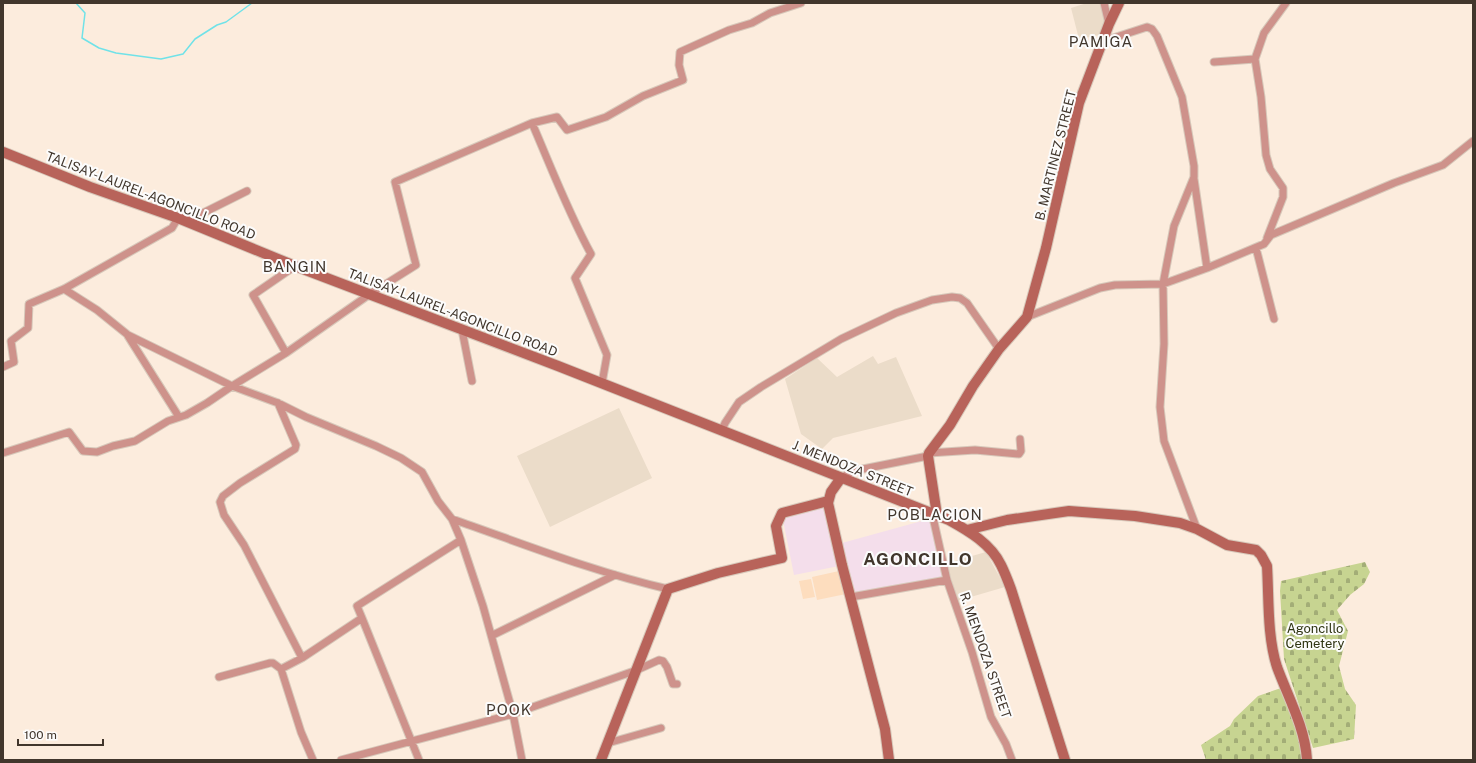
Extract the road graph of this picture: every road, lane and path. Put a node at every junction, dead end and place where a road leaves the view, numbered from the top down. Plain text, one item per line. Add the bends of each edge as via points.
1 (801, 3) edge
2 (1104, 3) edge
3 (1119, 3) edge
4 (1286, 3) edge
5 (1109, 24) junction
6 (1102, 42) junction
7 (1255, 59) junction
8 (1214, 62) dead end
9 (532, 123) junction
10 (1473, 141) edge
11 (3, 152) edge
12 (1194, 177) junction
13 (246, 192) dead end
14 (183, 219) junction
15 (1264, 244) junction
16 (1256, 248) junction
17 (295, 266) junction
18 (1207, 268) junction
19 (1163, 284) junction
20 (64, 289) junction
21 (370, 294) junction
22 (1027, 317) junction
23 (1274, 319) dead end
24 (462, 330) junction
25 (128, 335) junction
26 (999, 349) junction
27 (286, 353) junction
28 (3, 367) edge
29 (472, 380) dead end
30 (602, 383) junction
31 (232, 386) junction
32 (648, 401) joint
33 (278, 403) junction
34 (179, 417) junction
35 (722, 430) junction
36 (1020, 439) dead end
37 (3, 453) edge
38 (929, 454) junction
39 (841, 478) junction
40 (828, 500) junction
41 (935, 514) junction
42 (452, 519) junction
43 (1197, 529) junction
44 (967, 530) junction
45 (461, 540) junction
46 (615, 575) junction
47 (947, 580) junction
48 (668, 589) junction
49 (851, 596) junction
50 (362, 618) junction
51 (493, 636) junction
52 (302, 658) junction
53 (281, 669) junction
54 (637, 670) junction
55 (219, 677) dead end
56 (677, 684) dead end
57 (513, 714) junction
58 (661, 728) dead end
59 (412, 742) junction
60 (608, 743) junction
61 (313, 760) edge
62 (341, 760) edge
63 (419, 760) edge
64 (522, 760) edge
65 (601, 760) edge
66 (889, 760) edge
67 (1012, 760) edge
68 (1065, 760) edge
69 (1307, 760) edge

1 - 9 street via 770,13 752,23 729,30 680,52 679,65 683,80 643,96 606,117 567,130 557,117
2 - 5 street
3 - 5 main road, B. MARTINEZ STREET
4 - 7 street via 1264,33
5 - 6 main road, B. MARTINEZ STREET
6 - 12 street via 1147,27 1157,36 1182,97
6 - 22 main road, B. MARTINEZ STREET via 1079,103 1046,248
7 - 8 street
7 - 15 street via 1266,156 1270,168 1283,188 1283,197
9 - 21 street via 395,182 416,265
9 - 30 street via 591,254 575,278 607,355
10 - 15 street via 1443,165 1271,235
11 - 14 main road, TALISAY-LAUREL-AGONCILLO ROAD via 90,187
12 - 18 street
12 - 19 street via 1174,226
13 - 14 street
14 - 17 main road, TALISAY-LAUREL-AGONCILLO ROAD
14 - 20 street via 172,228
15 - 16 street
16 - 18 street
16 - 23 street
17 - 21 main road, TALISAY-LAUREL-AGONCILLO ROAD
17 - 27 street via 253,295
18 - 19 street
19 - 22 street via 1115,285 1100,288
19 - 43 street via 1164,344 1160,407 1164,441
20 - 25 street via 97,310
20 - 28 street via 29,304 28,328 11,341 14,362
21 - 24 main road, TALISAY-LAUREL-AGONCILLO ROAD
21 - 27 street
22 - 26 main road
24 - 29 street
24 - 30 main road, TALISAY-LAUREL-AGONCILLO ROAD
25 - 31 street
25 - 34 street
26 - 35 street via 967,302 952,297 932,300 896,313 841,339 761,387 739,402
26 - 38 main road
27 - 31 street
30 - 32 main road, TALISAY-LAUREL-AGONCILLO ROAD
31 - 33 street
31 - 34 street via 207,403
32 - 35 main road, J. MENDOZA STREET
33 - 42 street via 401,458 422,472 438,501
33 - 52 street via 296,445 295,449 240,483 223,496 220,502 224,515 244,545
34 - 37 street via 135,441 97,452 83,451 69,432
35 - 39 main road, J. MENDOZA STREET
36 - 38 street via 1020,454 974,450
38 - 39 street via 852,471
38 - 41 main road, R. MENDOZA STREET
39 - 40 main road
39 - 41 main road, J. MENDOZA STREET
40 - 48 main road via 782,512 776,526 782,558 718,573
40 - 49 main road
41 - 44 main road, J. MENDOZA STREET
41 - 47 street, R. MENDOZA STREET
42 - 45 street
42 - 46 street
43 - 44 main road via 1180,523 1143,517 1069,511 1007,520
43 - 69 main road via 1227,545 1256,550 1267,566 1272,645 1277,667 1293,706
44 - 68 main road, J. MENDOZA STREET via 988,547 1001,564
45 - 50 street via 357,606
45 - 51 street
46 - 48 street
46 - 51 street
47 - 49 street, R. MENDOZA STREET
47 - 67 street, R. MENDOZA STREET via 991,717
48 - 54 main road
49 - 66 main road via 885,728
50 - 52 street
50 - 59 street
51 - 57 street
52 - 53 street
53 - 55 street via 270,663
53 - 61 street via 301,732
54 - 56 street via 659,660 663,661 673,684
54 - 57 street
54 - 60 main road
57 - 59 street
57 - 64 street
58 - 60 street
59 - 62 street
59 - 63 street
60 - 65 main road

